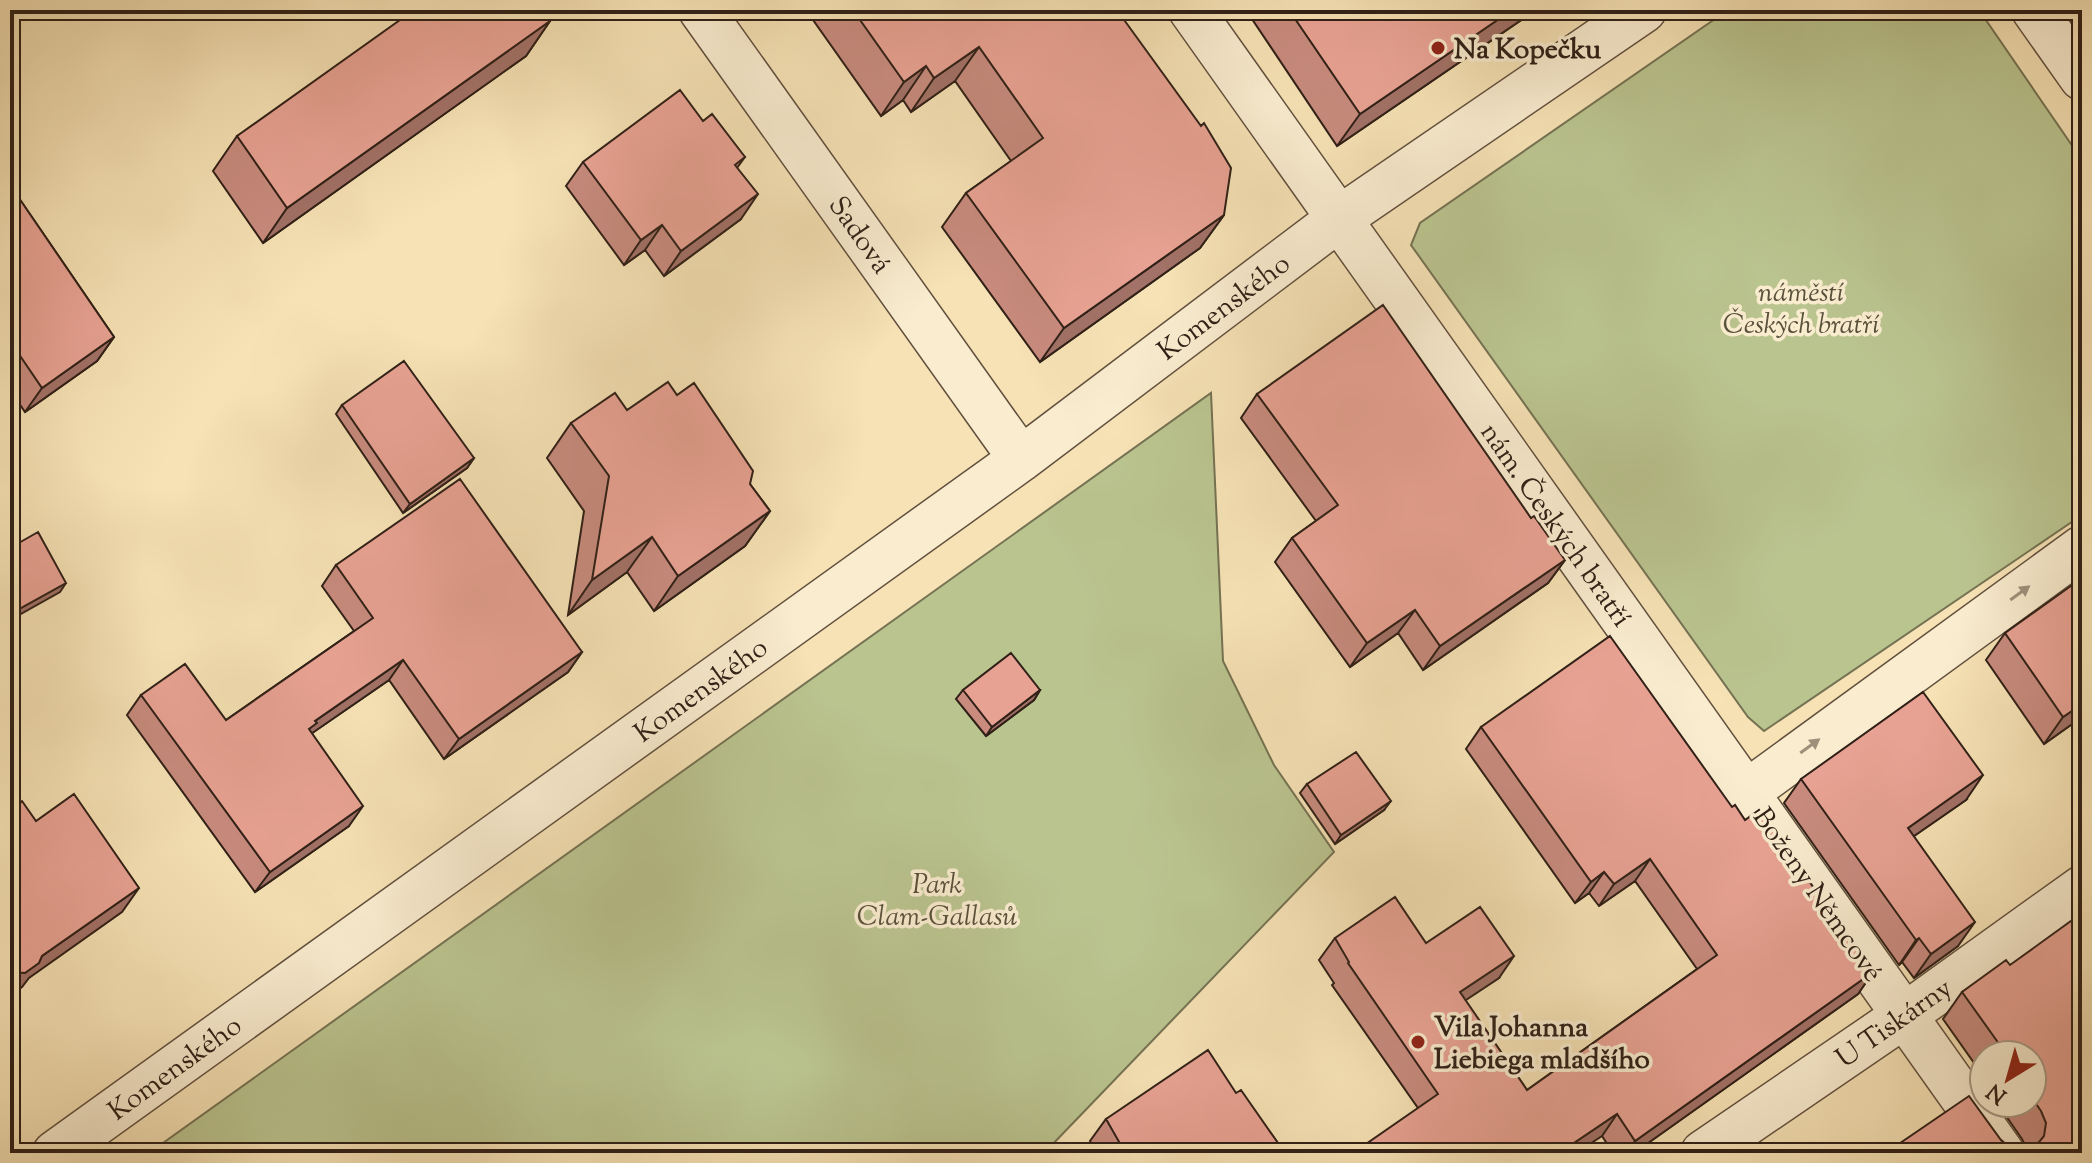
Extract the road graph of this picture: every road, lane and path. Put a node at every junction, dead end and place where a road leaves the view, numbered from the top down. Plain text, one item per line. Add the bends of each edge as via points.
1 (701, 10) edge
2 (1191, 10) edge
3 (1644, 10) edge
4 (2034, 10) edge
5 (2082, 78) edge
6 (1340, 218) junction
7 (1021, 459) junction
8 (2082, 548) edge
9 (1747, 792) junction
10 (2082, 888) edge
11 (1905, 1015) junction
12 (55, 1153) edge
13 (1703, 1153) edge
14 (2002, 1153) edge

1 - 7 street, Sadová
2 - 6 street
3 - 6 street
4 - 5 street
6 - 7 street, Komenského
6 - 9 street, nám. Českých bratří
7 - 12 street, Komenského
9 -> 8 street
9 - 11 street, Boženy Němcové
10 - 11 street, U Tiskárny
11 - 13 street, U Tiskárny
11 - 14 street, Boženy Němcové

